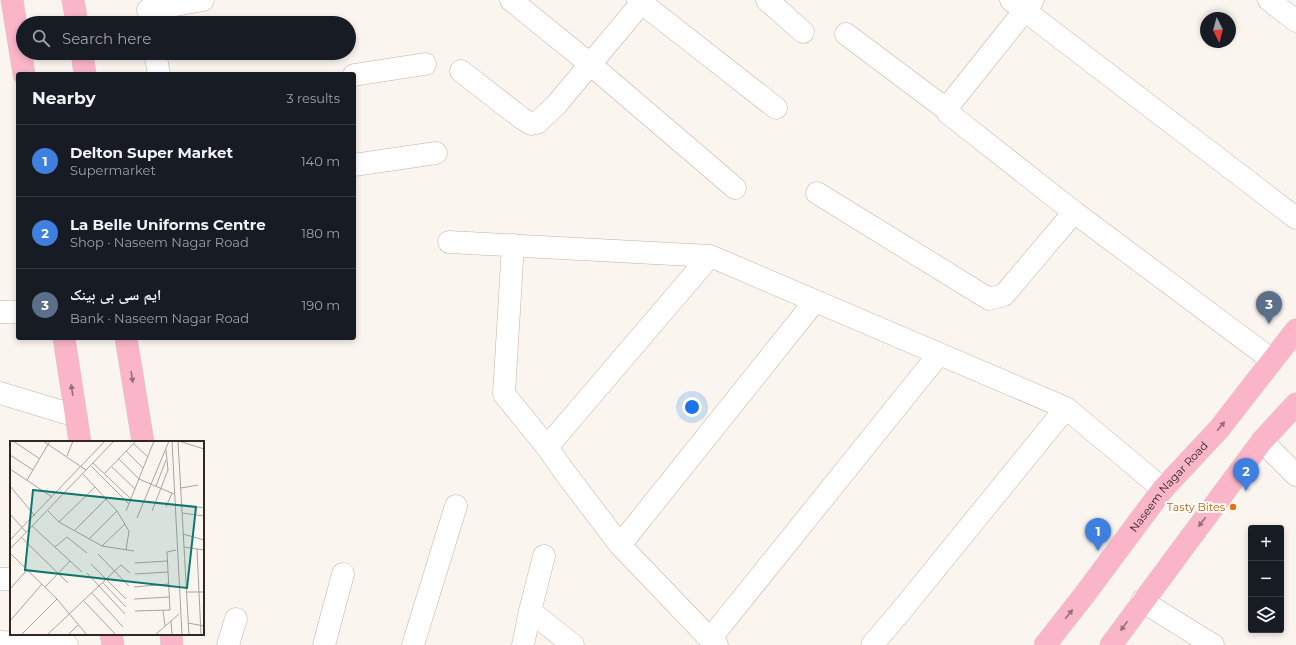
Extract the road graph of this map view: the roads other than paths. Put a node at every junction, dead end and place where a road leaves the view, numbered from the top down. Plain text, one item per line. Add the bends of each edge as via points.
1 (12, 0) edge
2 (73, 0) edge
3 (203, 0) edge
4 (512, 0) edge
5 (767, 0) edge
6 (641, 1) edge
7 (1275, 2) edge
8 (1023, 3) edge
9 (149, 11) edge
10 (76, 16) edge
11 (1296, 21) edge
12 (16, 25) edge
13 (803, 32) dead end
14 (846, 34) dead end
15 (22, 60) edge
16 (83, 60) edge
17 (156, 60) edge
18 (425, 64) dead end
19 (590, 64) junction
20 (461, 71) dead end
21 (24, 72) edge
22 (85, 72) edge
23 (159, 72) edge
24 (356, 75) edge
25 (776, 108) dead end
26 (946, 109) junction
27 (436, 153) dead end
28 (356, 165) edge
29 (735, 188) dead end
30 (817, 193) dead end
31 (1074, 212) junction
32 (1296, 218) edge
33 (449, 242) dead end
34 (513, 245) junction
35 (710, 256) junction
36 (815, 301) junction
37 (0, 312) edge
38 (16, 312) edge
39 (1296, 330) edge
40 (64, 340) edge
41 (126, 340) edge
42 (939, 354) junction
43 (1272, 360) junction
44 (0, 393) edge
45 (1296, 404) edge
46 (1066, 408) junction
47 (76, 416) junction
48 (80, 441) edge
49 (143, 441) edge
50 (1262, 441) junction
51 (547, 447) junction
52 (1296, 475) edge
53 (1163, 489) junction
54 (456, 506) dead end
55 (620, 545) junction
56 (544, 556) dead end
57 (343, 574) dead end
58 (1142, 601) junction
59 (530, 611) junction
60 (236, 619) dead end
61 (111, 635) edge
62 (171, 635) edge
63 (0, 642) edge
64 (713, 642) edge
65 (67, 645) edge
66 (113, 645) edge
67 (172, 645) edge
68 (228, 645) edge
69 (324, 645) edge
70 (414, 645) edge
71 (523, 645) edge
72 (573, 645) edge
73 (872, 645) edge
74 (1045, 645) edge
75 (1111, 645) edge
76 (1213, 645) edge

1 - 12 main road
2 - 10 main road
3 - 9 street
4 - 19 street
5 - 13 street
6 - 19 street
6 - 25 street
7 - 11 street
8 - 26 street
8 - 32 street
14 - 26 street
15 - 21 main road
16 - 22 main road
17 - 23 street
18 - 24 street
19 - 20 street via 537,124 531,124 520,117
19 - 29 street
26 - 31 street
27 - 28 street
30 - 31 street via 989,299 1004,295
31 - 43 street
33 - 34 street
34 - 35 street
34 - 51 street via 504,394
35 - 36 street
35 - 51 street
36 - 42 street
36 - 55 street
37 - 38 street
39 - 43 main road, Naseem Nagar Road
47 -> 40 main road
41 -> 49 main road
42 - 46 street
42 - 64 street
53 -> 43 main road, Naseem Nagar Road via 1219,429
44 - 47 street
45 - 50 main road
46 - 53 street
46 - 73 street
47 - 48 main road
50 - 52 street
50 -> 58 main road
51 - 55 street
74 -> 53 main road, Naseem Nagar Road
54 - 70 street
55 - 64 street
56 - 59 street
57 - 69 street
58 -> 75 main road
58 - 76 street
59 - 71 street
59 - 72 street
60 - 68 street
61 - 66 main road
62 - 67 main road
63 - 65 street

